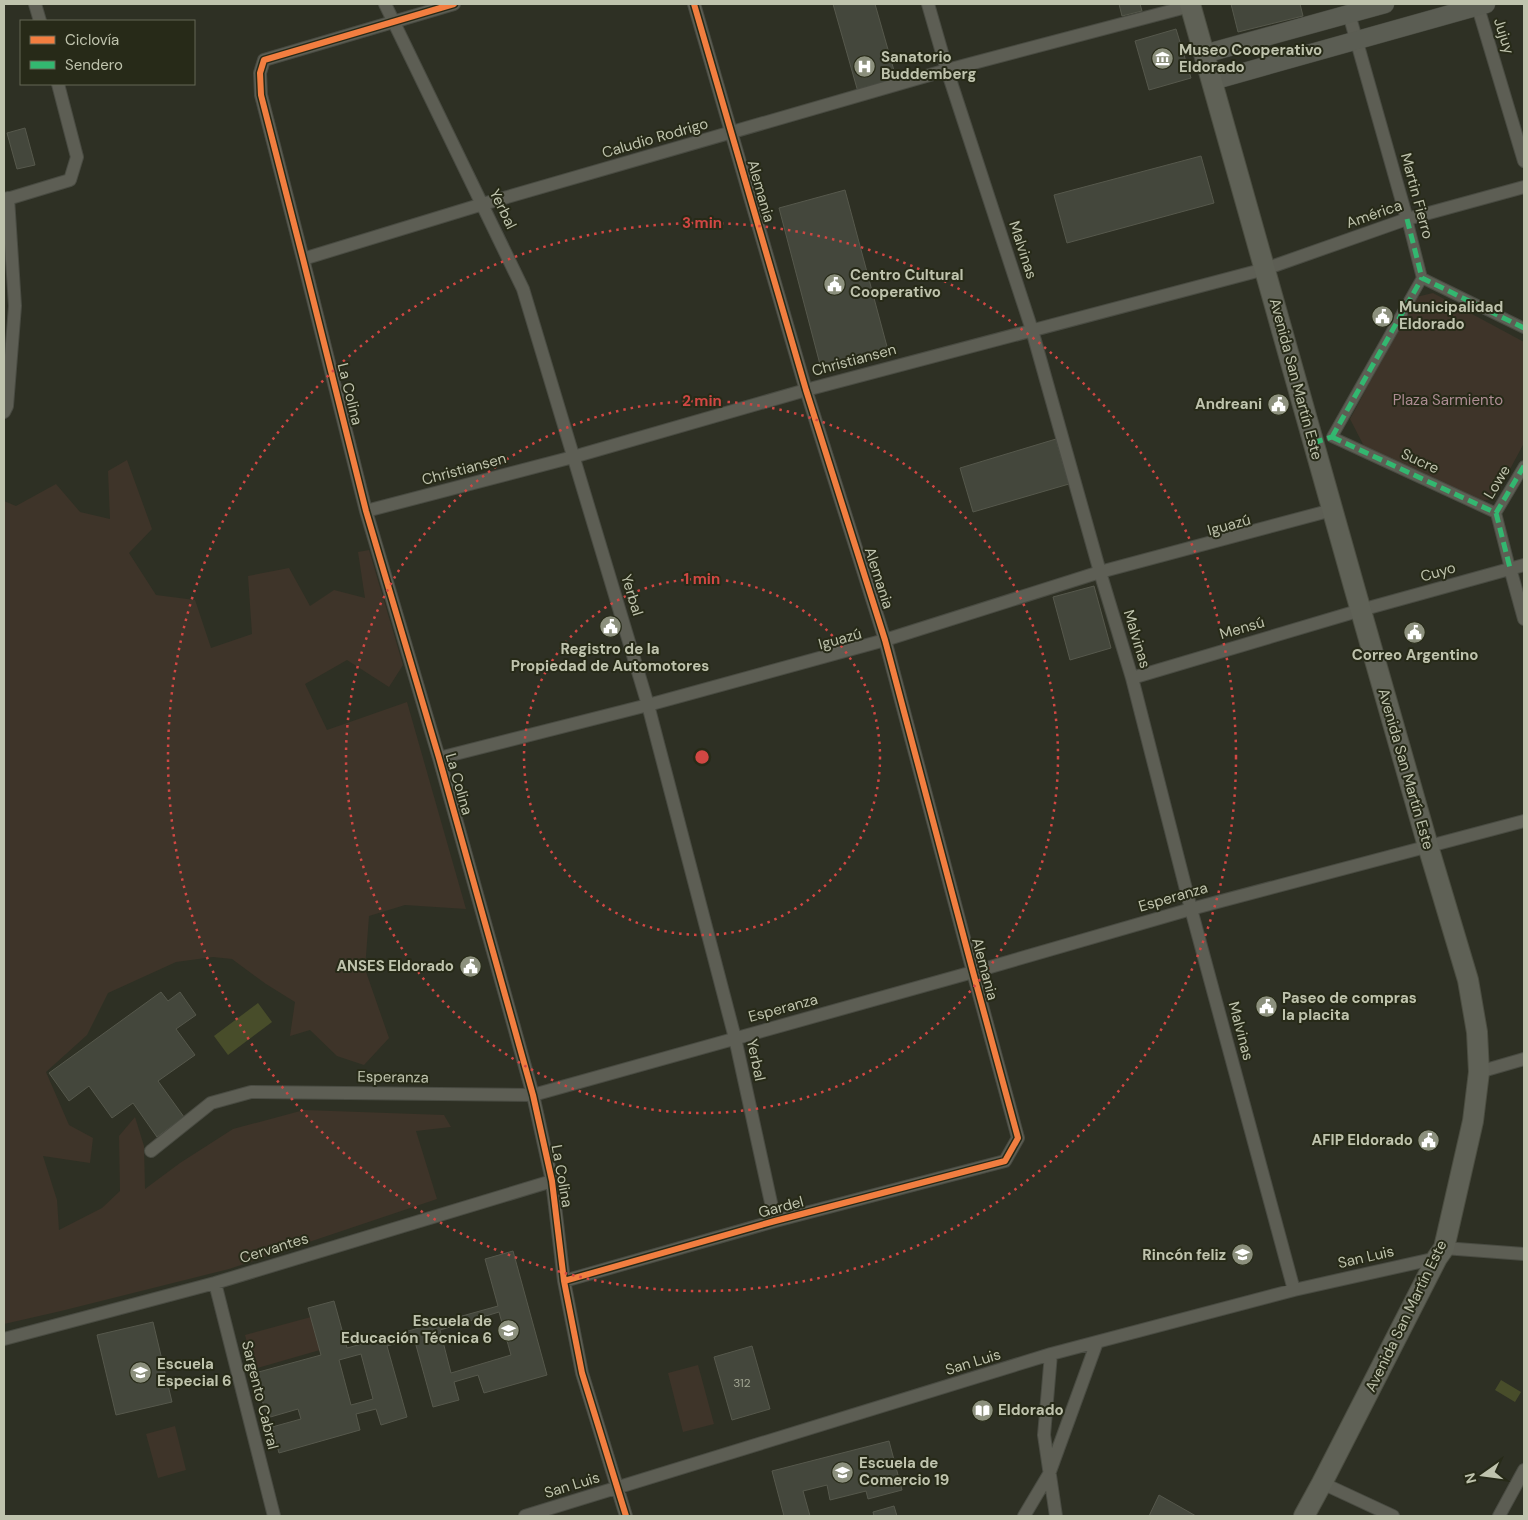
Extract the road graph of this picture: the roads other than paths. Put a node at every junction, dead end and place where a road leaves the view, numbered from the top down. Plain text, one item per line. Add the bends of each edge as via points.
1 (35, 4) edge
2 (385, 4) edge
3 (454, 4) edge
4 (694, 4) edge
5 (928, 4) edge
6 (1385, 4) edge
7 (1480, 4) edge
8 (1190, 5) edge
9 (1350, 14) junction
10 (40, 20) edge
11 (394, 22) junction
12 (1357, 40) junction
13 (1204, 54) junction
14 (948, 70) junction
15 (1212, 81) junction
16 (58, 85) edge
17 (732, 133) junction
18 (1524, 160) edge
19 (1524, 187) edge
20 (6, 199) edge
21 (483, 204) junction
22 (1407, 219) junction
23 (304, 259) junction
24 (1265, 269) junction
25 (1422, 278) junction
26 (1524, 328) edge
27 (1032, 330) junction
28 (806, 390) junction
29 (5, 409) edge
30 (1323, 440) junction
31 (573, 457) junction
32 (1524, 466) edge
33 (1332, 510) junction
34 (366, 511) junction
35 (1496, 513) junction
36 (1524, 564) edge
37 (1510, 568) junction
38 (1100, 572) junction
39 (1361, 610) junction
40 (1524, 619) edge
41 (885, 640) junction
42 (1132, 678) junction
43 (648, 705) junction
44 (439, 758) junction
45 (1524, 821) edge
46 (1428, 846) junction
47 (1191, 909) junction
48 (973, 972) junction
49 (735, 1038) junction
50 (1524, 1059) edge
51 (1479, 1072) junction
52 (533, 1095) junction
53 (151, 1150) dead end
54 (1005, 1161) joint
55 (552, 1181) junction
56 (775, 1221) junction
57 (1440, 1253) junction
58 (1524, 1254) edge
59 (564, 1281) junction
60 (215, 1283) junction
61 (1294, 1290) junction
62 (4, 1339) edge
63 (1097, 1342) junction
64 (1051, 1354) junction
65 (1524, 1470) edge
66 (1049, 1474) junction
67 (1322, 1483) junction
68 (618, 1489) junction
69 (274, 1516) edge
70 (525, 1516) edge
71 (626, 1516) edge
72 (1024, 1516) edge
73 (1056, 1516) edge
74 (1304, 1516) edge
75 (1393, 1516) edge
76 (1498, 1516) edge

1 - 10 street
2 - 11 street, Yerbal
3 - 11 street
4 - 17 street, Alemania
5 - 14 street, Malvinas
6 - 9 main road
7 - 12 main road
7 - 18 street, Jujuy
8 - 13 main road, Avenida San Martín Este
8 - 14 street, Caludio Rodrigo
9 - 12 street, Martin Fierro
9 - 13 main road
11 - 21 street, Yerbal
11 - 23 street, La Colina via 264,60 260,73 261,95
12 - 15 main road
12 - 22 street, Martin Fierro
13 - 15 main road, Avenida San Martín Este
14 - 17 street, Caludio Rodrigo
14 - 27 street, Malvinas
15 - 24 main road, Avenida San Martín Este
16 - 20 street via 76,157 70,180
17 - 21 street, Caludio Rodrigo
17 - 28 street, Alemania
19 - 22 street, América
20 - 29 street via 15,306
21 - 23 street, Caludio Rodrigo
21 - 31 street, Yerbal via 524,289
22 - 24 street, América
22 - 25 street, Martin Fierro
23 - 34 street, La Colina
24 - 27 street, Christiansen
24 - 30 main road, Avenida San Martín Este
25 - 26 street
25 - 30 street
27 - 28 street, Christiansen
27 - 38 street, Malvinas
28 - 31 street, Christiansen
28 - 41 street, Alemania
30 - 33 main road, Avenida San Martín Este
30 - 35 street, Sucre
31 - 34 street, Christiansen
31 - 43 street, Yerbal
32 - 35 street, Lowe
33 - 38 street, Iguazú
33 - 39 main road, Avenida San Martín Este
34 - 44 street, La Colina
35 - 37 street
36 - 37 street, Cuyo
37 - 39 street, Cuyo
37 - 40 street
38 - 41 street, Iguazú
38 - 42 street, Malvinas
39 - 42 street, Mensú
39 - 46 main road, Avenida San Martín Este
41 - 43 street, Iguazú
41 - 48 street, Alemania
42 - 47 street, Malvinas
43 - 44 street, Iguazú
43 - 49 street, Yerbal
44 - 52 street, La Colina
45 - 46 street, Esperanza
46 - 47 street, Esperanza
46 - 51 main road, Avenida San Martín Este via 1468,980 1477,1032
47 - 48 street, Esperanza
47 - 61 street, Malvinas
48 - 49 street, Esperanza
48 - 54 street, Alemania via 1018,1138
49 - 52 street, Esperanza
49 - 56 street, Yerbal
50 - 51 street
51 - 57 main road, Avenida San Martín Este via 1473,1121
52 - 53 street, Esperanza via 251,1092 211,1102
52 - 55 street, La Colina
54 - 56 street, Gardel
55 - 59 street, La Colina
55 - 60 street, Cervantes
56 - 59 street, Gardel
57 - 58 street, San Luis
57 - 61 street, San Luis
57 - 67 main road, Avenida San Martín Este
59 - 68 street, La Colina via 582,1373
60 - 62 street, Cervantes
60 - 69 street, Sargento Cabral
61 - 63 street, San Luis
63 - 64 street, San Luis
63 - 66 street
64 - 66 street via 1044,1436
64 - 68 street, San Luis
65 - 76 street
66 - 72 street
66 - 73 street
67 - 74 main road, Avenida San Martín Este
67 - 75 street
68 - 70 street, San Luis
68 - 71 street, La Colina

